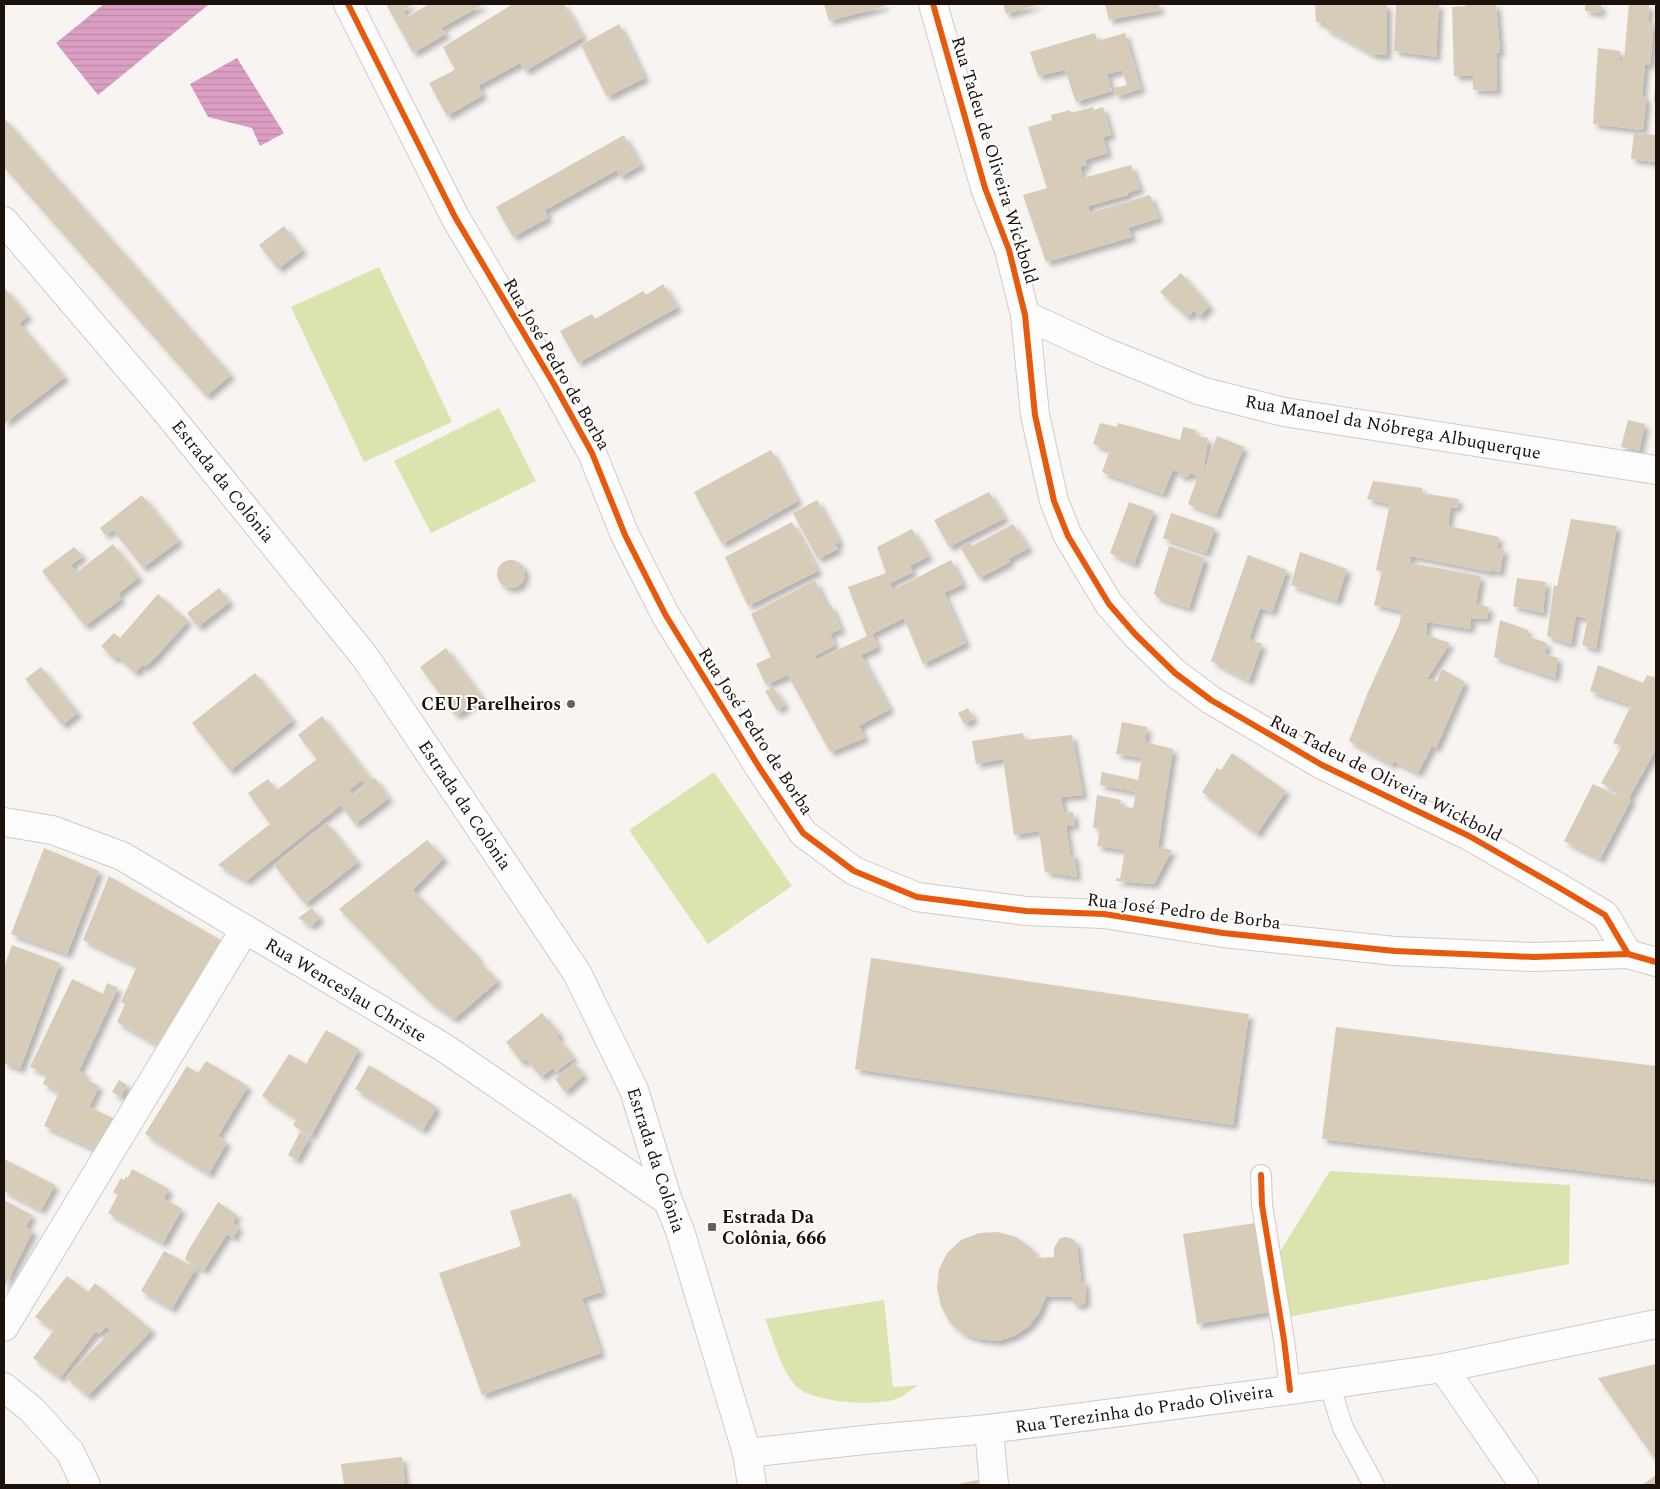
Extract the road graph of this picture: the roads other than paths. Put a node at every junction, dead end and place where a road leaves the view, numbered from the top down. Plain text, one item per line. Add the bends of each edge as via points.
1 (348, 4) edge
2 (933, 4) edge
3 (4, 221) edge
4 (1025, 315) junction
5 (1656, 470) edge
6 (4, 822) edge
7 (244, 929) junction
8 (1628, 954) junction
9 (1656, 962) edge
10 (1261, 1175) dead end
11 (668, 1201) junction
12 (1656, 1324) edge
13 (4, 1327) edge
14 (1443, 1368) junction
15 (1329, 1384) junction
16 (4, 1387) edge
17 (1290, 1390) junction
18 (989, 1430) junction
19 (747, 1453) junction
20 (86, 1485) edge
21 (752, 1485) edge
22 (994, 1485) edge
23 (1374, 1485) edge
24 (1524, 1485) edge

1 - 8 street, Rua José Pedro de Borba via 455,217 592,453 626,535 665,614 759,767 804,833 854,871 917,897 1026,911 1104,914 1223,933 1395,951 1533,957
2 - 4 street, Rua Tadeu de Oliveira Wickbold via 986,188 1009,250
3 - 11 street, Estrada da Colônia via 165,410 376,673 576,973 634,1090
4 - 5 street, Rua Manoel da Nóbrega Albuquerque via 1105,352 1201,390 1284,412
4 - 8 street, Rua Tadeu de Oliveira Wickbold via 1035,415 1054,502 1068,536 1109,604 1135,634 1175,673 1211,700 1285,745 1469,836 1605,915
6 - 7 street, Rua Wenceslau Christe via 52,830 122,856
7 - 11 street, Rua Wenceslau Christe via 443,1047
7 - 13 street
8 - 9 street, Rua José Pedro de Borba
10 - 17 lane via 1262,1205
11 - 19 street, Estrada da Colônia
12 - 14 street, Rua Terezinha do Prado Oliveira
14 - 15 street, Rua Terezinha do Prado Oliveira
14 - 24 street
15 - 17 street, Rua Terezinha do Prado Oliveira
15 - 23 lane via 1343,1428
16 - 20 street via 32,1410 70,1452
17 - 18 street, Rua Terezinha do Prado Oliveira
18 - 19 street, Rua Terezinha do Prado Oliveira
18 - 22 street
19 - 21 street, Estrada da Colônia

